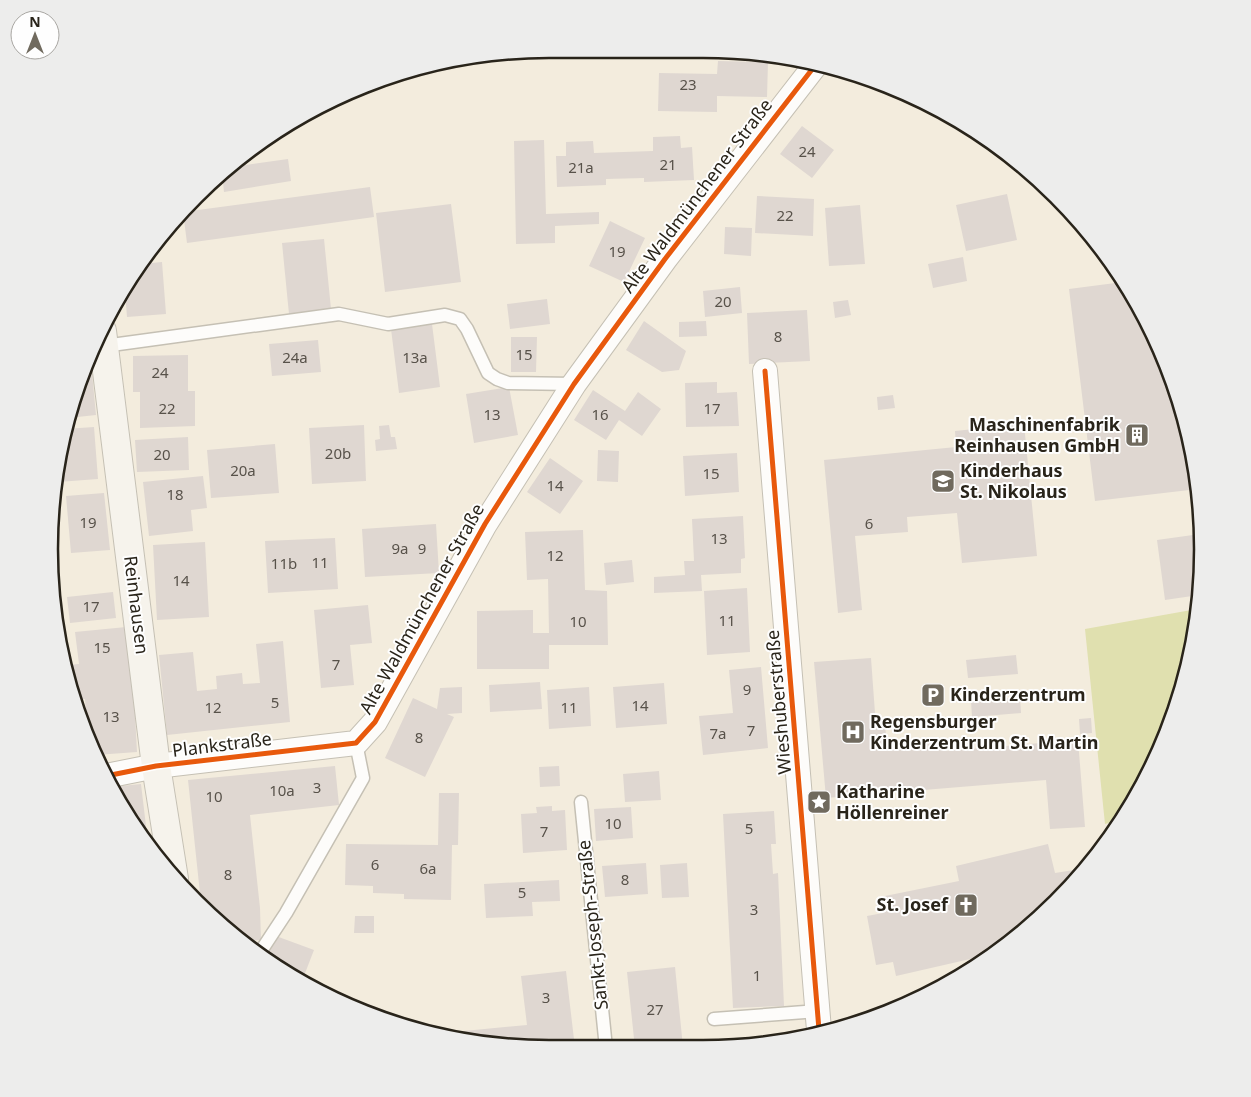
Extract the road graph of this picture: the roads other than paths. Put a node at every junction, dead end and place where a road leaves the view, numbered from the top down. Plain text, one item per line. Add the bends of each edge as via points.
1 (812, 70) edge
2 (105, 339) edge
3 (103, 342) edge
4 (765, 371) dead end
5 (574, 384) junction
6 (349, 744) junction
7 (156, 766) junction
8 (113, 775) edge
9 (581, 802) dead end
10 (171, 862) edge
11 (263, 948) edge
12 (714, 1019) dead end
13 (818, 1021) edge
14 (605, 1040) edge

1 - 5 street, Alte Waldmünchener Straße via 665,259
2 - 5 lane via 339,314 388,324 445,315 460,319 488,373 497,379 508,383
3 - 7 street, Reinhausen
4 - 13 street, Wieshuberstraße
5 - 6 street, Alte Waldmünchener Straße via 485,524 375,722
6 - 7 street, Plankstraße
6 - 11 lane via 363,778
7 - 8 street, Plankstraße
7 - 10 street, Reinhausen
9 - 14 lane, Sankt-Joseph-Straße
12 - 13 lane

